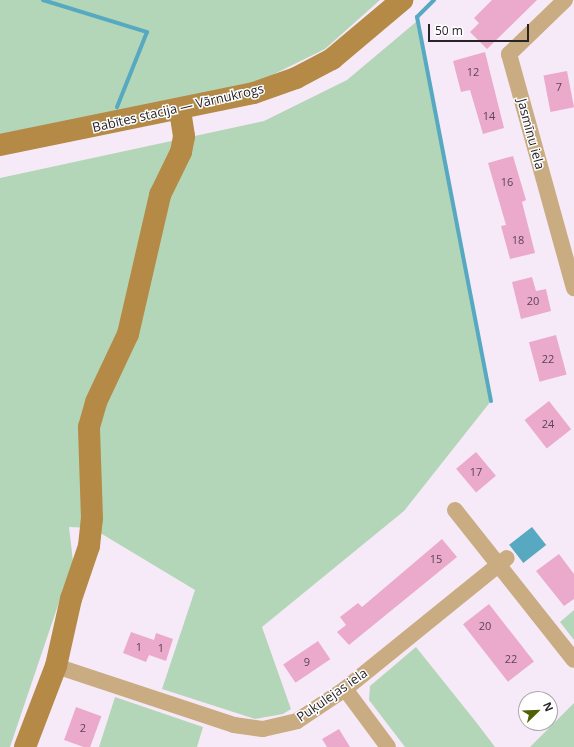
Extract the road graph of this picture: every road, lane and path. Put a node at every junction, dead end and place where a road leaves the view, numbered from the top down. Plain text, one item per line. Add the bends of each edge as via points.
1 (402, 0) edge
2 (565, 0) edge
3 (180, 110) junction
4 (0, 145) edge
5 (574, 288) edge
6 (455, 510) dead end
7 (503, 562) junction
8 (574, 660) edge
9 (56, 666) junction
10 (345, 689) junction
11 (25, 747) edge
12 (388, 747) edge

1 - 3 street, Babītes stacija — Vārnukrogs via 332,58 296,78 254,93
2 - 5 street, Jasmīnu iela via 509,54
3 - 4 street, Babītes stacija — Vārnukrogs
3 - 9 street via 184,136 181,152 160,195 128,334 96,402 89,426 92,519 89,546 71,599
6 - 7 street
7 - 8 street
7 - 10 street, Puķulejas iela
9 - 10 street, Puķulejas iela via 234,725 263,729 297,721
9 - 11 street
10 - 12 street

